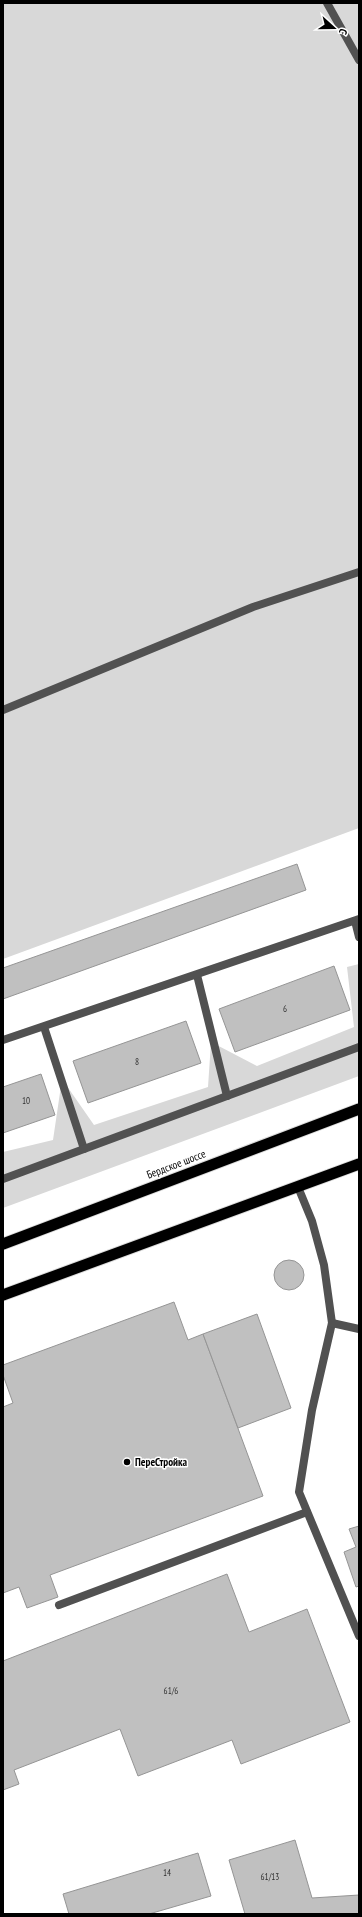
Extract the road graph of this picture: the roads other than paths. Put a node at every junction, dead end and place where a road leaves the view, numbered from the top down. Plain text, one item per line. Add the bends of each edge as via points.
1 (327, 3) edge
2 (359, 60) edge
3 (359, 572) edge
4 (3, 710) edge
5 (357, 920) edge
6 (359, 937) edge
7 (197, 974) junction
8 (44, 1027) junction
9 (3, 1040) edge
10 (359, 1047) edge
11 (227, 1096) junction
12 (359, 1109) edge
13 (84, 1149) junction
14 (359, 1164) edge
15 (3, 1179) edge
16 (298, 1187) junction
17 (3, 1244) edge
18 (3, 1295) edge
19 (332, 1323) junction
20 (359, 1329) edge
21 (307, 1512) junction
22 (59, 1605) dead end
23 (359, 1636) edge

1 - 2 street
3 - 4 street via 253,607
5 - 6 street
5 - 7 street
7 - 8 street
7 - 11 street
8 - 9 street
8 - 13 street
10 - 11 street
11 - 13 street
12 - 17 highway, Бердское шоссе
13 - 15 street
14 - 16 highway
16 - 18 highway
16 - 19 street via 312,1221 324,1265
19 - 20 street
19 - 21 street via 312,1410 299,1492
21 - 22 street
21 - 23 street

